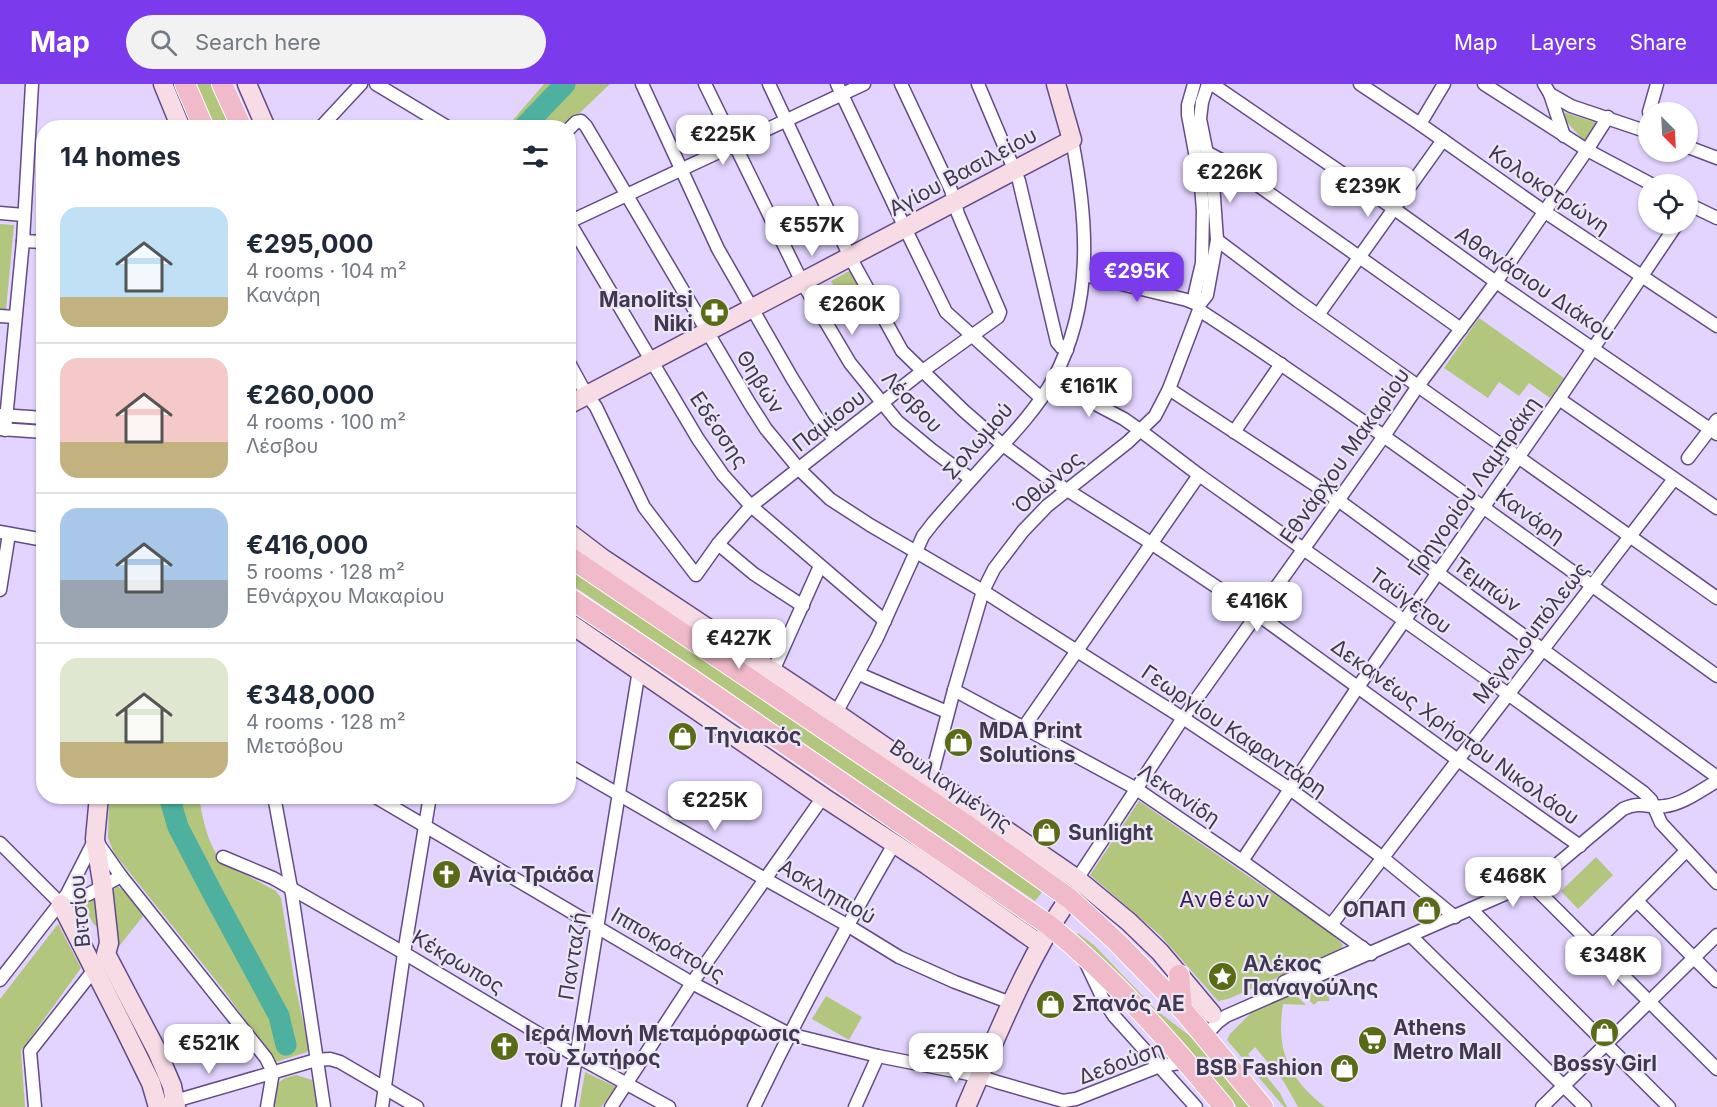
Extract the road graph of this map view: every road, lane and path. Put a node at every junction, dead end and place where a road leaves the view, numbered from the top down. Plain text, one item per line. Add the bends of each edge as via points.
1 (32, 84) edge
2 (163, 84) edge
3 (185, 84) edge
4 (222, 84) edge
5 (247, 84) edge
6 (361, 84) edge
7 (376, 84) edge
8 (642, 84) edge
9 (705, 84) edge
10 (769, 84) edge
11 (864, 84) edge
12 (901, 84) edge
13 (978, 84) edge
14 (1056, 84) edge
15 (1194, 84) edge
16 (1210, 84) edge
17 (1360, 84) edge
18 (1444, 84) edge
19 (1484, 84) edge
20 (1657, 84) edge
21 (839, 89) edge
22 (1547, 89) edge
23 (1651, 102) edge
24 (1608, 117) junction
25 (178, 120) edge
26 (201, 120) edge
27 (238, 120) edge
28 (263, 120) edge
29 (327, 120) edge
30 (436, 120) edge
31 (786, 120) junction
32 (576, 122) edge
33 (1420, 124) junction
34 (1638, 128) edge
35 (1564, 136) junction
36 (1072, 140) junction
37 (1443, 140) junction
38 (735, 144) junction
39 (1587, 150) junction
40 (1698, 151) edge
41 (1208, 153) junction
42 (1717, 158) edge
43 (682, 169) junction
44 (1014, 170) junction
45 (1638, 177) edge
46 (626, 195) junction
47 (954, 202) junction
48 (1393, 208) junction
49 (1698, 210) edge
50 (1545, 212) junction
51 (0, 213) edge
52 (24, 214) junction
53 (576, 218) edge
54 (1717, 218) edge
55 (904, 228) junction
56 (576, 233) edge
57 (1670, 234) edge
58 (1217, 240) junction
59 (23, 241) junction
60 (36, 242) edge
61 (850, 257) junction
62 (1359, 258) junction
63 (1084, 276) junction
64 (1642, 277) junction
65 (802, 282) junction
66 (1496, 282) junction
67 (1199, 308) junction
68 (752, 309) junction
69 (1318, 315) junction
70 (0, 316) edge
71 (15, 317) junction
72 (1717, 326) edge
73 (1461, 329) junction
74 (707, 333) junction
75 (972, 334) junction
76 (1593, 348) junction
77 (1067, 350) junction
78 (652, 361) junction
79 (1281, 364) junction
80 (924, 370) junction
81 (576, 374) edge
82 (1052, 381) junction
83 (1418, 386) junction
84 (1169, 389) junction
85 (588, 395) junction
86 (1041, 398) junction
87 (1558, 399) junction
88 (576, 401) edge
89 (882, 404) junction
90 (3, 415) edge
91 (36, 417) edge
92 (1715, 428) edge
93 (3, 429) edge
94 (36, 431) edge
95 (1141, 431) junction
96 (1234, 432) junction
97 (1384, 436) junction
98 (835, 440) junction
99 (1003, 445) junction
100 (1517, 458) junction
101 (1688, 459) dead end
102 (799, 470) junction
103 (1198, 476) junction
104 (972, 479) junction
105 (1674, 479) junction
106 (1067, 490) junction
107 (1338, 500) junction
108 (751, 506) junction
109 (1482, 507) junction
110 (1717, 508) edge
111 (5, 533) edge
112 (1629, 536) junction
113 (576, 538) edge
114 (36, 539) edge
115 (1151, 543) junction
116 (718, 544) junction
117 (1303, 549) junction
118 (915, 552) junction
119 (576, 561) edge
120 (820, 566) junction
121 (1437, 573) junction
122 (1593, 585) junction
123 (0, 590) edge
124 (983, 591) junction
125 (1717, 597) edge
126 (576, 602) edge
127 (802, 606) junction
128 (1257, 615) junction
129 (885, 621) junction
130 (1404, 621) junction
131 (576, 627) edge
132 (1543, 650) junction
133 (1077, 651) junction
134 (639, 670) junction
135 (773, 671) junction
136 (859, 674) junction
137 (1717, 676) edge
138 (1358, 687) junction
139 (954, 690) junction
140 (1508, 694) junction
141 (947, 712) junction
142 (837, 713) junction
143 (1183, 718) junction
144 (1024, 727) junction
145 (1458, 760) junction
146 (576, 770) edge
147 (931, 778) junction
148 (1717, 779) edge
149 (1136, 788) junction
150 (1290, 789) junction
151 (619, 794) junction
152 (823, 797) junction
153 (98, 804) edge
154 (275, 804) edge
155 (387, 804) edge
156 (429, 804) edge
157 (1653, 805) junction
158 (426, 827) junction
159 (95, 839) junction
160 (0, 843) edge
161 (894, 844) junction
162 (1580, 846) junction
163 (1686, 851) junction
164 (223, 857) dead end
165 (1383, 858) junction
166 (1242, 861) junction
167 (122, 876) junction
168 (765, 879) junction
169 (1077, 879) junction
170 (1717, 883) edge
171 (1530, 884) junction
172 (103, 888) junction
173 (291, 888) junction
174 (1069, 898) junction
175 (1638, 902) junction
176 (61, 903) junction
177 (1471, 909) junction
178 (1455, 916) junction
179 (847, 924) junction
180 (1331, 925) junction
181 (1050, 926) junction
182 (598, 928) junction
183 (1717, 935) edge
184 (1412, 936) junction
185 (1040, 944) junction
186 (1593, 945) junction
187 (1080, 950) junction
188 (1367, 950) junction
189 (405, 953) junction
190 (106, 954) junction
191 (1694, 958) junction
192 (94, 970) junction
193 (1179, 975) junction
194 (0, 980) edge
195 (1717, 981) edge
196 (692, 983) junction
197 (1011, 1003) junction
198 (1649, 1003) junction
199 (1212, 1014) junction
200 (1194, 1022) junction
201 (789, 1034) junction
202 (1606, 1044) junction
203 (576, 1056) junction
204 (878, 1056) junction
205 (316, 1060) junction
206 (1186, 1062) junction
207 (1160, 1066) junction
208 (1717, 1069) edge
209 (273, 1072) junction
210 (979, 1076) junction
211 (627, 1084) junction
212 (1564, 1086) junction
213 (385, 1088) junction
214 (164, 1105) edge
215 (35, 1107) edge
216 (267, 1107) edge
217 (324, 1107) edge
218 (382, 1107) edge
219 (417, 1107) edge
220 (568, 1107) edge
221 (611, 1107) edge
222 (669, 1107) edge
223 (754, 1107) edge
224 (855, 1107) edge
225 (966, 1107) edge
226 (1197, 1107) edge
227 (1224, 1107) edge
228 (1263, 1107) edge
229 (1542, 1107) edge
230 (1585, 1107) edge
231 (1669, 1107) edge

1 - 52 street
2 - 25 street
3 - 26 main road
4 - 27 main road
5 - 28 street
6 - 29 street
7 - 30 street
8 - 43 street
9 - 38 street, Λέσβου
10 - 31 street, Δεκανέως Χρήστου Νικολάου
11 - 21 street
12 - 47 street
13 - 44 street
14 - 36 street, Αγίου Βασιλείου
15 - 67 street, Όθωνος via 1188,114 1203,211 1202,263 1196,293
16 - 41 street, Όθωνος via 1200,111
16 - 48 street, Αθανάσιου Διάκου
17 - 33 street, Κολοκοτρώνη
18 - 33 street
19 - 35 street
20 - 23 street
21 - 31 street
21 - 55 street
22 - 24 street via 1571,106
22 - 35 street
24 - 34 street
24 - 39 street, Εθνάρχου Μακαρίου
31 - 38 street
31 - 61 street, Δεκανέως Χρήστου Νικολάου
32 - 46 street, Θηβών via 586,126
33 - 37 street, Κολοκοτρώνη
35 - 39 street
36 - 44 street, Αγίου Βασιλείου
36 - 63 street, Σολωμού via 1084,224
37 - 48 street
37 - 50 street, Κολοκοτρώνη
38 - 43 street
38 - 65 street, Λέσβου
39 - 45 street
39 - 50 street, Εθνάρχου Μακαρίου
40 - 42 street
41 - 58 street, Όθωνος
41 - 62 street
43 - 46 street
43 - 68 street via 713,240
44 - 47 street, Αγίου Βασιλείου
44 - 77 street via 1058,342
46 - 53 street
46 - 74 street, Θηβών
47 - 55 street, Αγίου Βασιλείου
47 - 75 street, Παμίσου via 1000,312
48 - 62 street
48 - 66 street, Αθανάσιου Διάκου
49 - 54 street
50 - 64 street, Κολοκοτρώνη
50 - 66 street, Εθνάρχου Μακαρίου
51 - 52 street
52 - 59 street
55 - 61 street, Αγίου Βασιλείου
55 - 75 street via 946,312
56 - 78 street, Εδέσσης
57 - 64 street, Γρηγορίου Λαμπράκη
58 - 67 street, Όθωνος via 1207,295
58 - 69 street
59 - 60 street
59 - 71 street
61 - 65 street, Αγίου Βασιλείου
61 - 80 street, Δεκανέως Χρήστου Νικολάου via 902,351
62 - 69 street
62 - 73 street
63 - 67 street, Κανάρη via 1187,300
63 - 77 street, Σολωμού
64 - 72 street, Κολοκοτρώνη
64 - 76 street, Γρηγορίου Λαμπράκη
65 - 68 street, Αγίου Βασιλείου
65 - 89 street, Λέσβου via 850,363
66 - 73 street, Εθνάρχου Μακαρίου
66 - 76 street, Αθανάσιου Διάκου
67 - 79 street, Κανάρη
67 - 84 street, Όθωνος
68 - 74 street, Αγίου Βασιλείου
68 - 98 street via 815,415
69 - 83 street
70 - 71 street
71 - 90 street
73 - 83 street, Εθνάρχου Μακαρίου
74 - 78 street, Αγίου Βασιλείου
74 - 102 street, Θηβών via 766,429
75 - 80 street, Παμίσου
75 - 86 street
76 - 87 street, Γρηγορίου Λαμπράκη
76 - 92 street, Αθανάσιου Διάκου
77 - 82 street, Σολωμού
78 - 85 street, Αγίου Βασιλείου
78 - 108 street, Εδέσσης via 709,457
79 - 96 street
79 - 97 street, Κανάρη
80 - 89 street, Παμίσου
80 - 99 street, Δεκανέως Χρήστου Νικολάου
81 - 85 street
82 - 86 street, Σολωμού
82 - 95 street, Ταϋγέτου
83 - 97 street, Εθνάρχου Μακαρίου
83 - 100 street
84 - 95 street, Όθωνος via 1155,416
84 - 96 street, Τεμπών
85 - 88 street, Αγίου Βασιλείου
85 - 116 street, Παμίσου via 644,507 696,575
86 - 99 street, Σολωμού
87 - 100 street, Γρηγορίου Λαμπράκη
87 - 105 street
89 - 98 street, Παμίσου
89 - 104 street, Λέσβου via 897,421
90 - 91 street
90 - 93 street
92 - 101 street
93 - 94 street
95 - 103 street, Ταϋγέτου
95 - 106 street, Όθωνος
96 - 107 street, Τεμπών
97 - 107 street, Εθνάρχου Μακαρίου
97 - 109 street, Κανάρη
98 - 102 street, Παμίσου
99 - 104 street, Σολωμού
99 - 106 street, Δεκανέως Χρήστου Νικολάου
100 - 109 street, Γρηγορίου Λαμπράκη
100 - 112 street
102 - 108 street, Παμίσου
102 - 118 street, Θηβών via 830,498
103 - 115 street
103 - 117 street, Ταϋγέτου
104 - 118 street, Σολωμού via 933,523
105 - 110 street
105 - 112 street, Μεγαλουπόλεως
106 - 115 street, Δεκανέως Χρήστου Νικολάου
106 - 124 street, Όθωνος via 1023,531 994,569
107 - 117 street, Εθνάρχου Μακαρίου
107 - 121 street, Τεμπών
108 - 116 street, Παμίσου
108 - 120 street, Εδέσσης
109 - 121 street, Γρηγορίου Λαμπράκη
109 - 122 street, Κανάρη
111 - 114 street
111 - 123 street
112 - 122 street, Μεγαλουπόλεως
112 - 125 street
113 - 135 street
115 - 128 street, Δεκανέως Χρήστου Νικολάου
115 - 133 street
116 - 127 street
117 - 128 street, Εθνάρχου Μακαρίου
117 - 130 street, Ταϋγέτου
118 - 124 street, Θηβών
118 - 129 street, Σολωμού
119 - 174 main road, Βουλιαγμένης via 946,810
120 - 127 street
120 - 129 street, Εδέσσης
121 - 130 street, Γρηγορίου Λαμπράκη
121 - 132 street, Τεμπών
122 - 132 street, Μεγαλουπόλεως
122 - 137 street, Κανάρη
124 - 133 street, Γεωργίου Καφαντάρη
124 - 139 street, Όθωνος
126 - 181 main road
127 - 135 street
128 - 138 street, Δεκανέως Χρήστου Νικολάου
128 - 143 street, Εθνάρχου Μακαρίου
129 - 136 street, Σολωμού
130 - 138 street, Γρηγορίου Λαμπράκη
130 - 140 street, Ταϋγέτου
131 - 134 street
132 - 140 street, Μεγαλουπόλεως
132 - 148 street, Τεμπών
133 - 143 street, Γεωργίου Καφαντάρη
133 - 144 street
134 - 151 street, Πανταζή
134 - 152 street
135 - 142 street
136 - 141 street
136 - 142 street, Σολωμού
138 - 145 street, Δεκανέως Χρήστου Νικολάου
138 - 150 street, Γρηγορίου Λαμπράκη
139 - 141 street, Όθωνος
139 - 144 street, Λεκανίδη
140 - 145 street, Μεγαλουπόλεως
140 - 157 street, Ταϋγέτου via 1643,792
141 - 147 street, Όθωνος
142 - 147 street
143 - 149 street, Εθνάρχου Μακαρίου
143 - 150 street, Γεωργίου Καφαντάρη
144 - 149 street, Λεκανίδη
145 - 162 street, Δεκανέως Χρήστου Νικολάου
145 - 165 street, Μεγαλουπόλεως
146 - 151 street, Ασκληπιού
147 - 169 street
148 - 157 street via 1674,805
149 - 166 street, Λεκανίδη
149 - 169 street, Εθνάρχου Μακαρίου
150 - 165 street, Γεωργίου Καφαντάρη
150 - 166 street, Γρηγορίου Λαμπράκη
151 - 168 street, Ασκληπιού
151 - 182 street, Πανταζή
152 - 161 street
152 - 168 street
153 - 159 street, Βιτσίου
154 - 173 street
155 - 158 street, Ιπποκράτους
156 - 158 street
157 - 162 street via 1623,809
157 - 163 street, Ταϋγέτου via 1661,824
158 - 182 street, Ιπποκράτους
158 - 189 street
159 - 167 street
159 - 172 street, Βιτσίου
159 - 176 street
160 - 176 street
161 - 179 street
161 - 185 street
162 - 171 street
163 - 170 street, Ταϋγέτου
163 - 175 street
164 - 173 street, Κέκρωπος
165 - 178 street, Γεωργίου Καφαντάρη
165 - 180 street, Μεγαλουπόλεως
166 - 180 street, Λεκανίδη
167 - 172 street
167 - 209 street
168 - 179 street, Ασκληπιού
168 - 196 street
169 - 193 street via 1134,927
171 - 177 street
171 - 186 street
172 - 176 street
172 - 190 street, Βιτσίου
173 - 189 street, Κέκρωπος
173 - 205 street
174 - 181 street
174 - 200 main road, Βουλιαγμένης
175 - 186 street
175 - 191 street
176 - 192 street, Βιτσίου
176 - 194 street
177 - 178 street
177 - 202 street
178 - 184 street
179 - 197 street, Ασκληπιού via 899,957
179 - 201 street
180 - 188 street, Λεκανίδη
181 - 185 street
181 - 187 main road
182 - 196 street, Ιπποκράτους
182 - 203 street, Πανταζή
183 - 191 street
184 - 188 street
184 - 212 street
185 - 197 street
186 - 198 street
187 - 206 main road
187 - 207 street via 1108,1008
188 - 199 street
188 - 200 street via 1218,1022
189 - 203 street, Κέκρωπος
189 - 213 street
190 - 192 street
190 - 214 street, Βιτσίου via 172,1086
191 - 195 street
191 - 198 street
192 - 214 street, Βιτσίου
192 - 215 street via 30,1051
193 - 199 street
193 - 200 main road
196 - 201 street, Ιπποκράτους
196 - 211 street
197 - 210 street
198 - 202 street
198 - 208 street
199 - 200 street
200 - 228 main road, Βουλιαγμένης
201 - 204 street, Δεδούση
201 - 223 street
202 - 212 street
202 - 231 street
203 - 211 street, Κέκρωπος
203 - 220 street, Πανταζή
204 - 210 street, Δεδούση
204 - 224 street
205 - 209 street
205 - 213 street via 340,1062
205 - 217 street
206 - 207 street, Δεδούση
206 - 227 main road
207 - 210 street, Δεδούση via 1063,1101
207 - 226 street
209 - 214 street
209 - 216 street
210 - 225 street
211 - 221 street
211 - 222 street, Κέκρωπος
212 - 229 street
212 - 230 street
213 - 218 street
213 - 219 street

